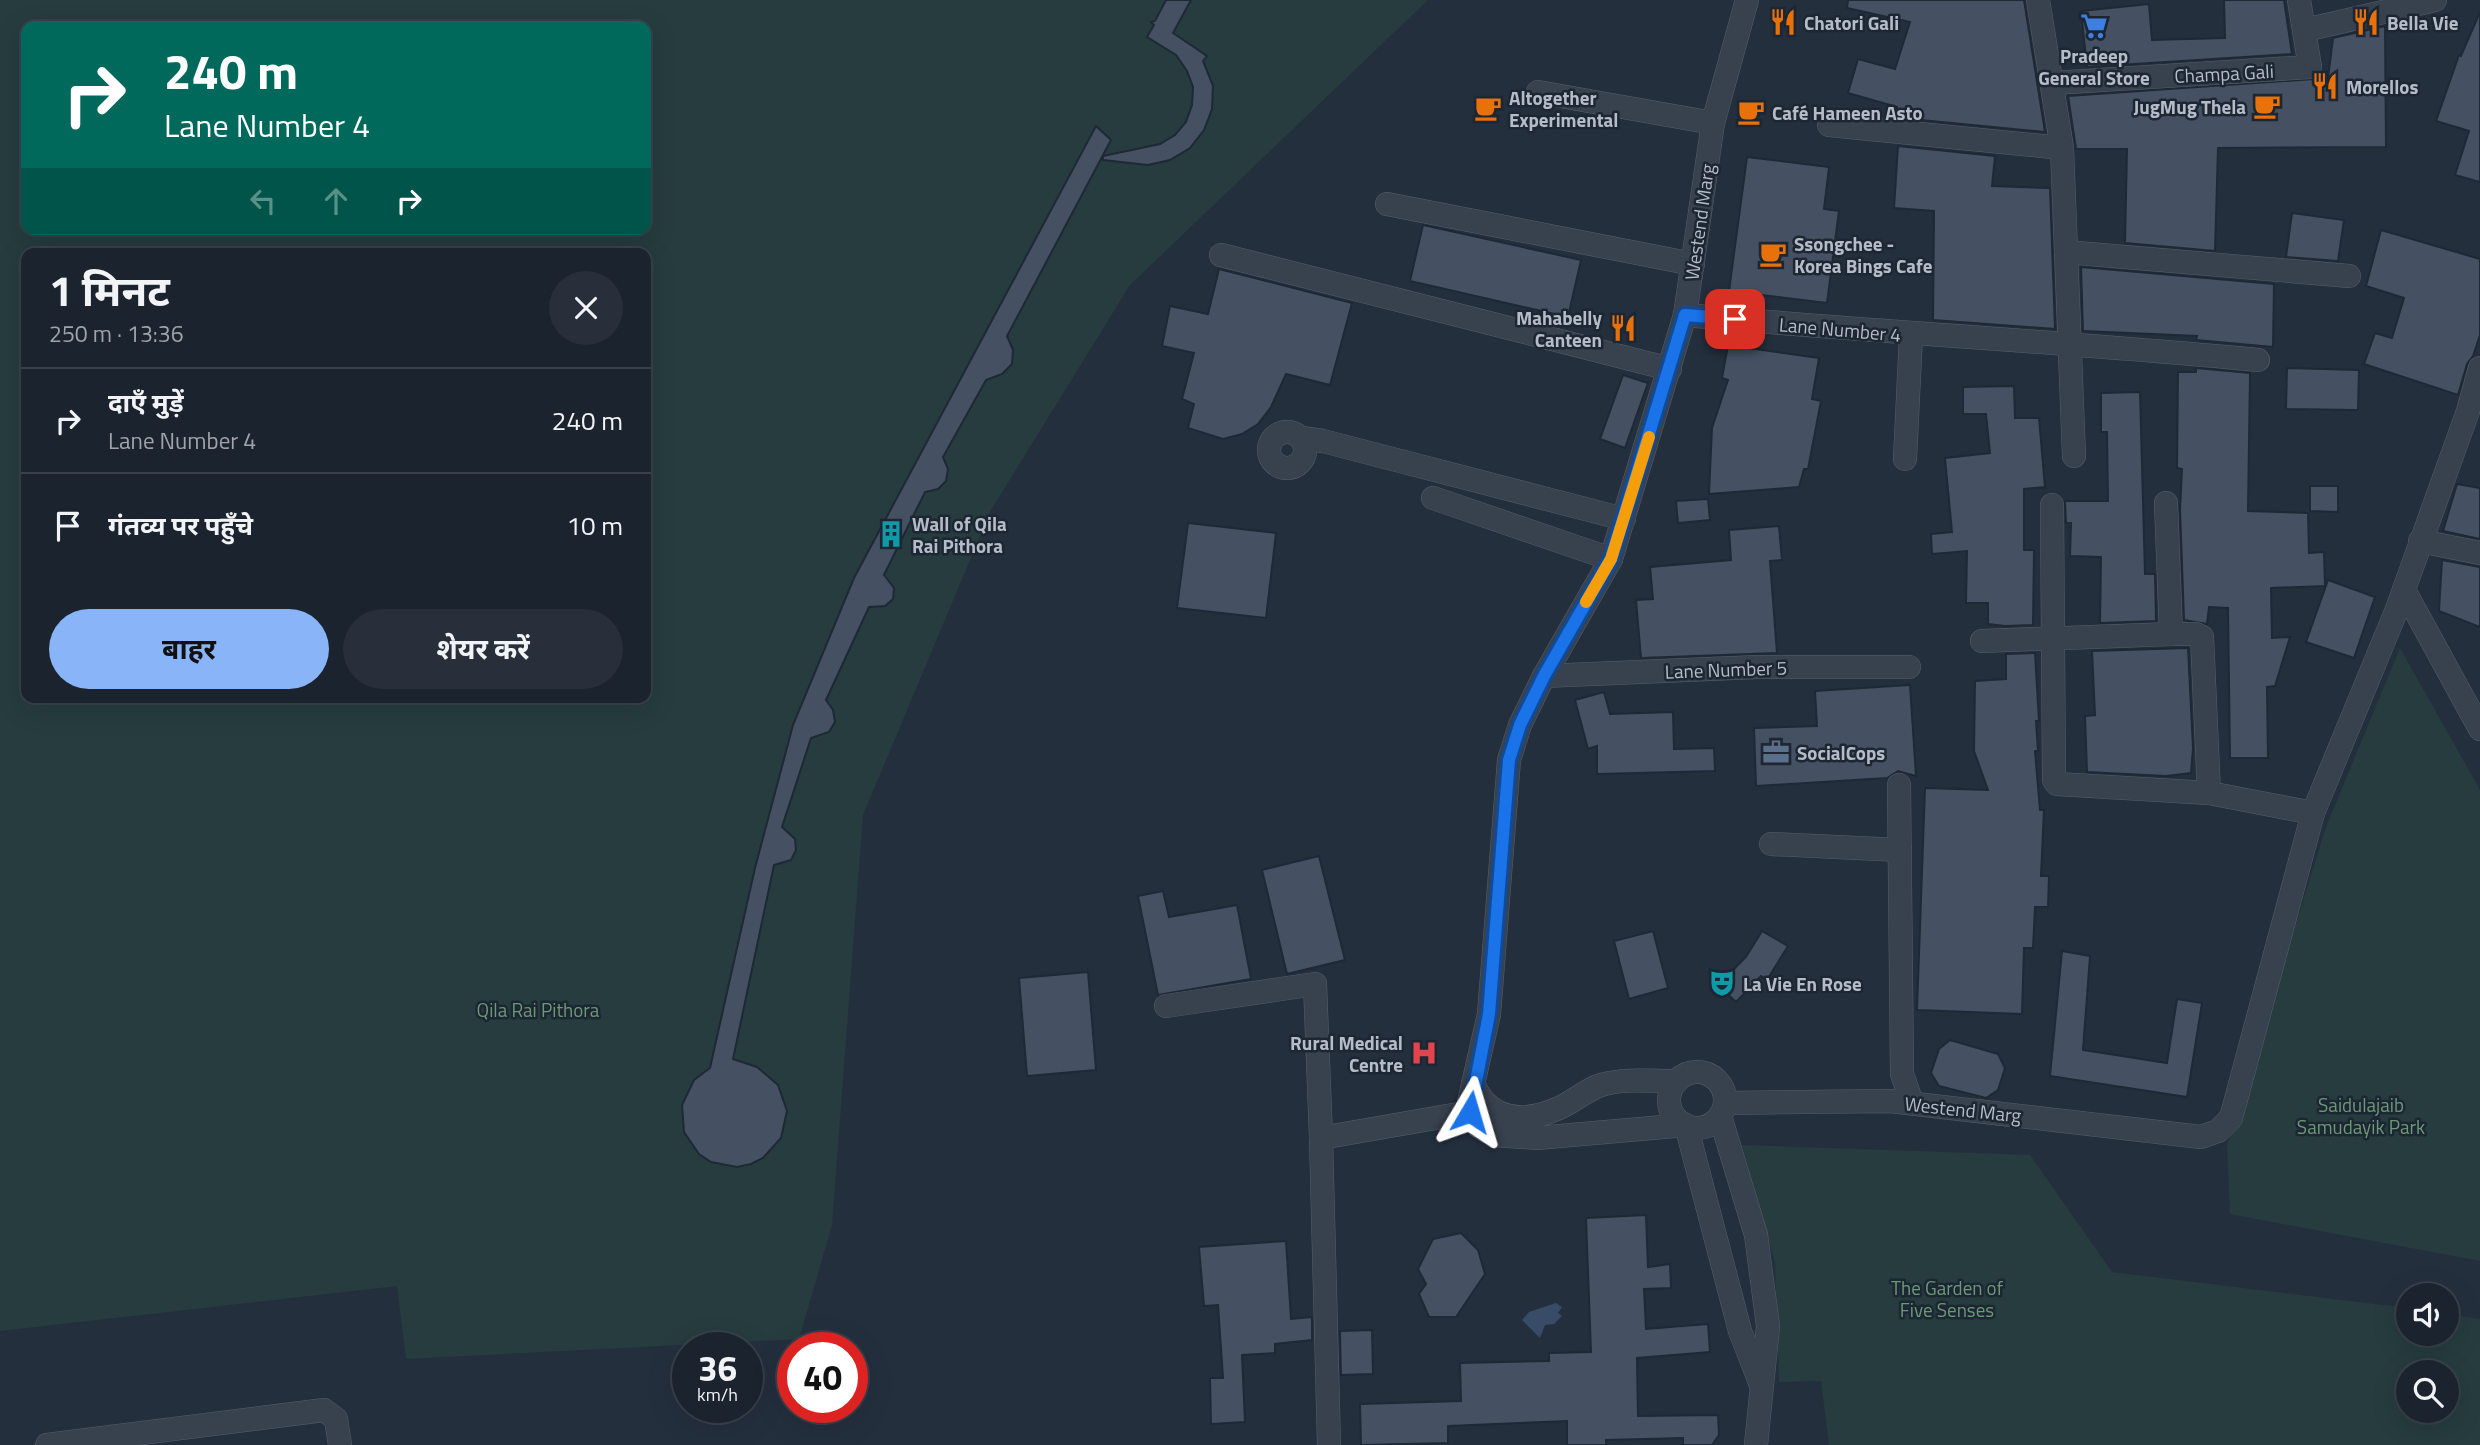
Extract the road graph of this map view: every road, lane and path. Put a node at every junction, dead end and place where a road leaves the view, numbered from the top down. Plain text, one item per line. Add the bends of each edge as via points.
1 (1747, 0) edge
2 (2039, 0) edge
3 (2299, 0) edge
4 (2435, 0) edge
5 (2305, 30) junction
6 (2053, 83) junction
7 (1538, 92) dead end
8 (1713, 123) junction
9 (1829, 125) dead end
10 (2062, 148) junction
11 (1387, 204) dead end
12 (2066, 252) junction
13 (1221, 256) dead end
14 (1693, 264) junction
15 (2349, 276) dead end
16 (1685, 315) junction
17 (1911, 335) junction
18 (2071, 342) junction
19 (2258, 360) dead end
20 (1670, 369) junction
21 (2480, 369) edge
22 (2474, 412) edge
23 (1302, 438) dead end
24 (2074, 456) dead end
25 (1905, 459) dead end
26 (1433, 498) dead end
27 (2166, 503) dead end
28 (2052, 505) dead end
29 (1624, 519) junction
30 (2420, 541) junction
31 (2480, 553) edge
32 (1611, 559) junction
33 (2404, 590) junction
34 (2171, 634) junction
35 (2053, 639) junction
36 (1982, 641) dead end
37 (1909, 667) dead end
38 (1544, 676) junction
39 (2480, 729) edge
40 (1899, 785) dead end
41 (2209, 793) junction
42 (2313, 813) junction
43 (1771, 844) dead end
44 (1900, 850) junction
45 (1166, 1006) dead end
46 (1676, 1081) junction
47 (1473, 1083) junction
48 (1912, 1103) junction
49 (1722, 1109) junction
50 (1470, 1112) junction
51 (1686, 1125) junction
52 (1321, 1138) junction
53 (1761, 1385) junction
54 (47, 1445) edge
55 (340, 1445) edge
56 (1329, 1445) edge
57 (1756, 1445) edge

1 - 8 street, Westend Marg
2 - 6 street
3 - 5 street
4 - 5 street
5 - 6 street, Champa Gali via 2311,67
6 - 10 street
7 - 8 street
8 - 14 street, Westend Marg
9 - 10 street
10 - 12 street
11 - 14 street
12 - 15 street
12 - 18 street
13 - 20 street
14 - 16 street, Westend Marg
16 - 17 street, Lane Number 4
16 - 20 street, Westend Marg
17 - 18 street, Lane Number 4
17 - 25 street, Lane Number 4
18 - 19 street, Lane Number 4
18 - 24 street
20 - 29 street, Westend Marg
21 - 22 street
22 - 30 street
23 - 29 street
26 - 32 street
27 - 34 street
28 - 35 street
29 - 32 street, Westend Marg
30 - 31 street
30 - 33 street
32 - 38 street, Westend Marg
33 - 39 street
33 - 42 street
34 - 35 street
34 - 41 street via 2202,637
35 - 36 street
35 - 41 street via 2057,784
37 - 38 street, Lane Number 5 via 1758,667
38 - 47 street, Westend Marg via 1509,760 1489,1014
40 - 44 street
41 - 42 street
42 - 48 street, Westend Marg via 2231,1118 2218,1131 2201,1138
43 - 44 street
44 - 48 street via 1902,1074
45 - 52 street via 1315,984
46 - 47 street via 1617,1081 1598,1086 1558,1109 1510,1116 1484,1104
46 - 49 street via 1695,1072 1709,1074 1720,1083
46 - 51 street via 1670,1094 1671,1110
47 - 50 street, Westend Marg
48 - 49 street, Westend Marg
49 - 51 street, Westend Marg via 1705,1126
49 - 53 street via 1756,1235 1768,1326
50 - 51 street, Westend Marg via 1485,1131 1537,1138
50 - 52 street
51 - 53 street via 1740,1331
52 - 56 street
53 - 57 street
54 - 55 street via 324,1410 336,1419

